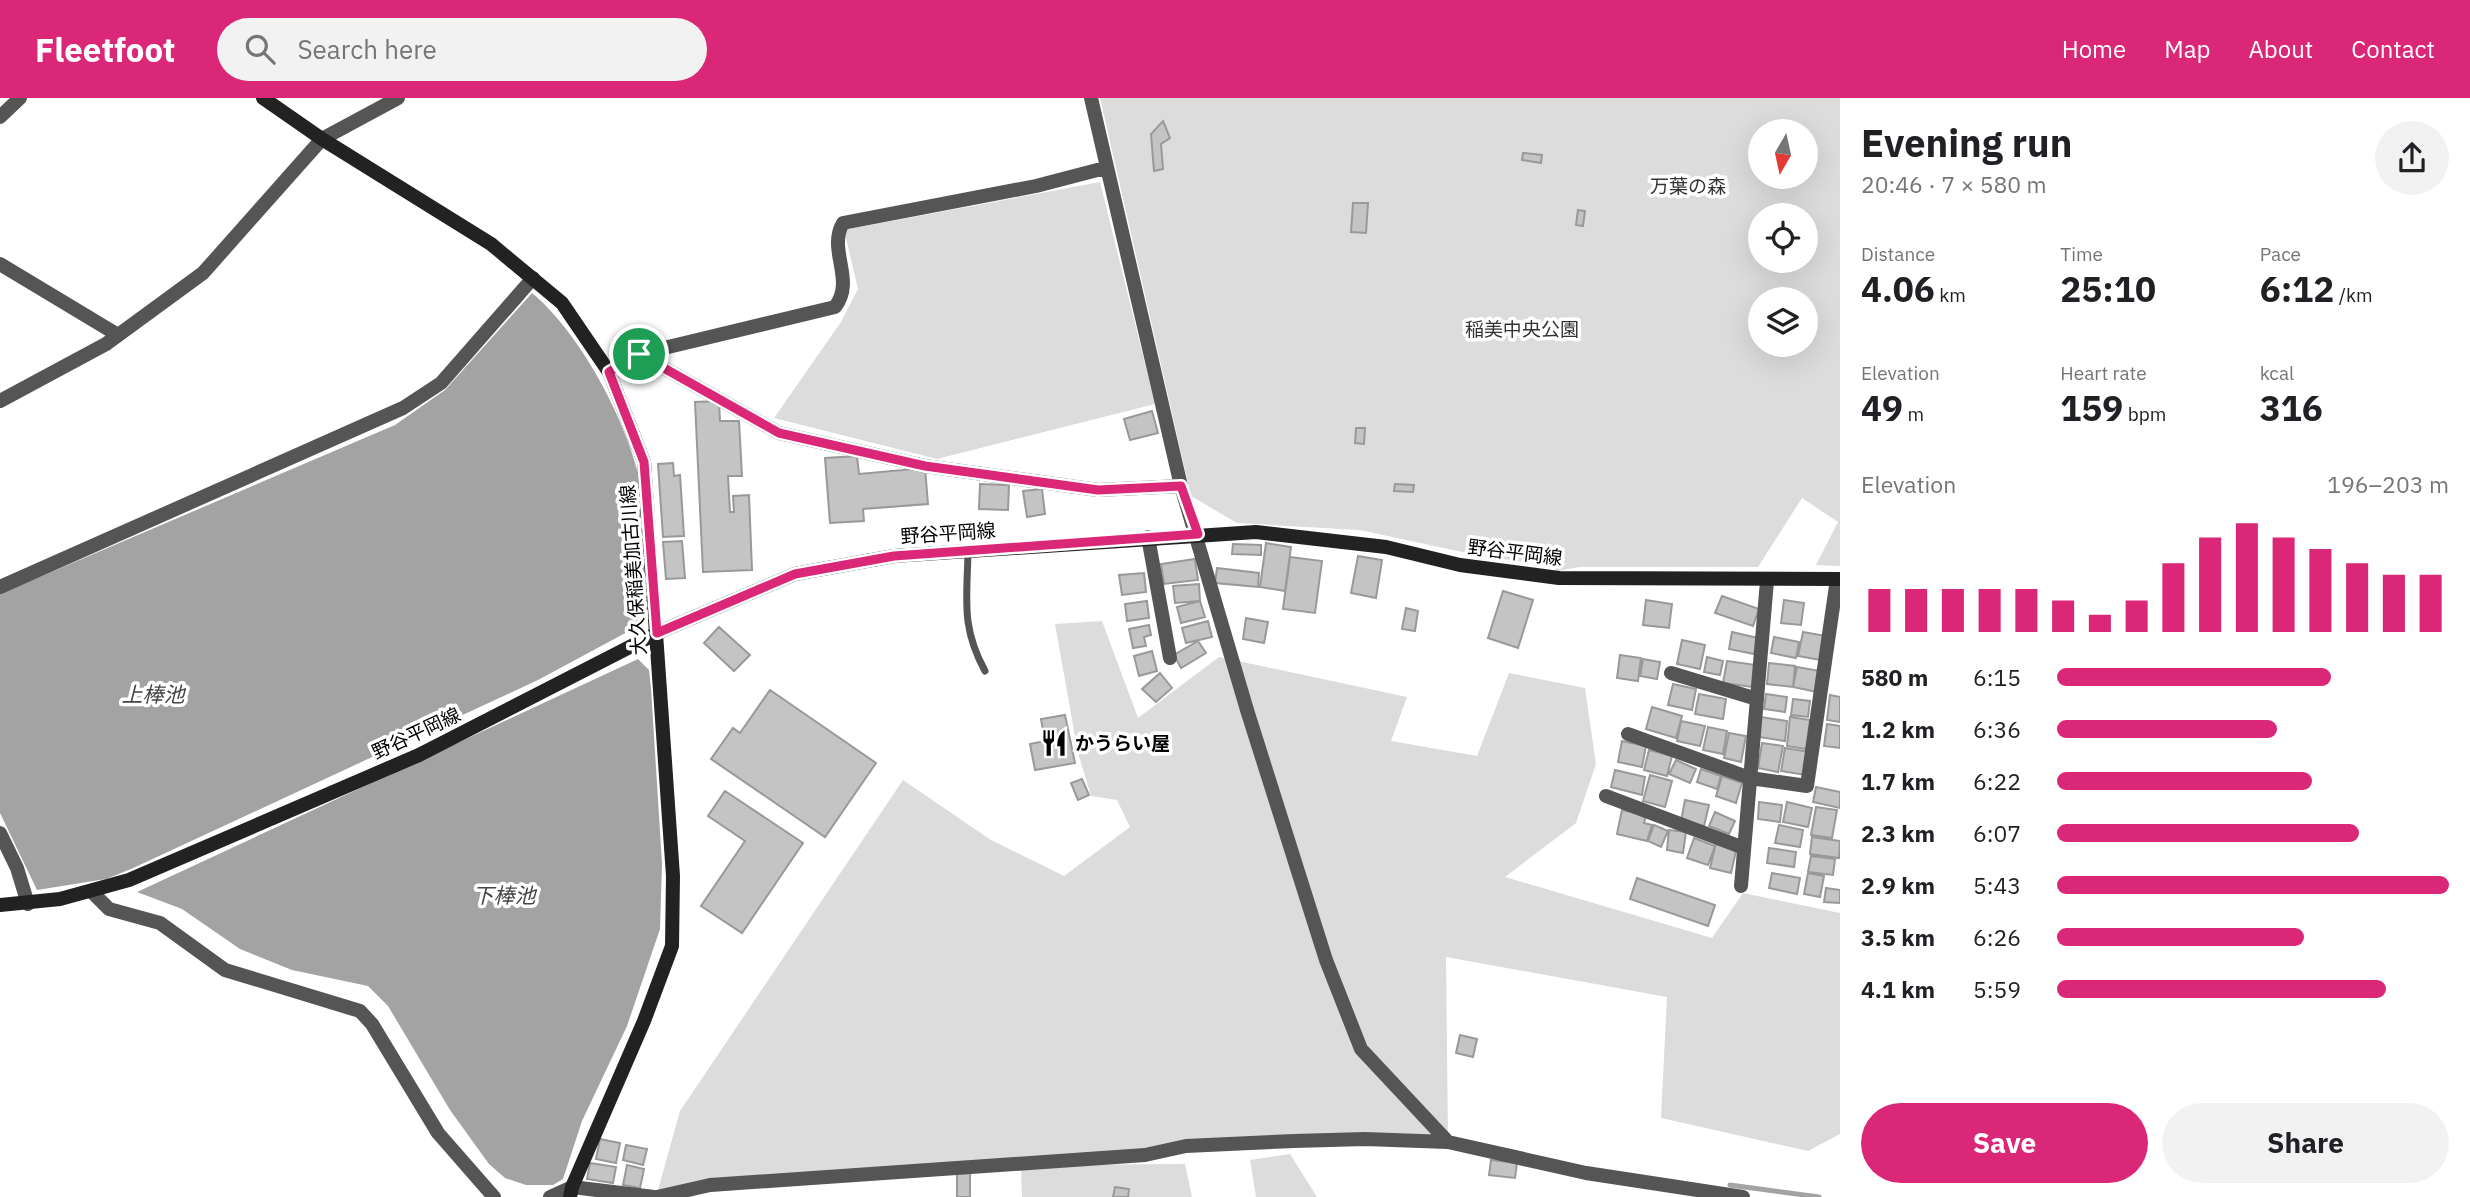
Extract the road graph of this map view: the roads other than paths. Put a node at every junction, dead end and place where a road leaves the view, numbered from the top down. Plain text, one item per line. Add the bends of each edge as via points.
1 (20, 98) edge
2 (263, 98) edge
3 (398, 98) edge
4 (1091, 98) edge
5 (0, 117) edge
6 (322, 139) junction
7 (1105, 168) junction
8 (0, 264) edge
9 (533, 278) junction
10 (118, 335) junction
11 (639, 354) junction
12 (609, 372) junction
13 (0, 401) edge
14 (1181, 486) junction
15 (1198, 534) junction
16 (1147, 537) junction
17 (968, 551) junction
18 (1839, 579) edge
19 (1767, 581) junction
20 (0, 587) edge
21 (657, 633) junction
22 (1170, 657) dead end
23 (985, 671) dead end
24 (1671, 673) dead end
25 (1757, 699) junction
26 (1628, 734) dead end
27 (1750, 778) junction
28 (1606, 796) dead end
29 (0, 833) edge
30 (1744, 848) junction
31 (1741, 886) dead end
32 (91, 891) junction
33 (28, 904) junction
34 (0, 905) edge
35 (1448, 1142) junction
36 (571, 1192) edge
37 (494, 1197) edge
38 (551, 1197) edge
39 (655, 1197) edge
40 (1744, 1197) edge

1 - 5 street
2 - 6 main road, 大久保稲美加古川線
3 - 6 street
4 - 7 street
6 - 9 main road, 大久保稲美加古川線 via 491,244
6 - 10 street via 204,274
7 - 11 street via 843,223 836,234 844,286 835,307
7 - 14 street
8 - 10 street
9 - 12 main road, 大久保稲美加古川線 via 562,303
9 - 20 street via 441,383 403,408
10 - 13 street
11 - 12 street
11 - 14 street via 779,433 925,466 1098,490
12 - 21 main road, 大久保稲美加古川線 via 644,462
14 - 15 street
15 - 16 main road, 野谷平岡線
15 - 19 main road, 野谷平岡線 via 1255,532 1386,547 1460,565 1559,579
15 - 35 street via 1298,872 1356,1037 1361,1049
16 - 17 main road, 野谷平岡線
16 - 22 street
17 - 21 main road, 野谷平岡線 via 894,556 795,574
17 - 23 lane via 967,622 971,646
18 - 19 main road, 野谷平岡線
18 - 27 street via 1807,786
19 - 25 street
21 - 32 main road, 野谷平岡線 via 419,755 129,880
21 - 36 main road, 大久保稲美加古川線 via 673,876 672,946
24 - 25 street
25 - 27 street
26 - 27 street
27 - 30 street
28 - 30 street
29 - 33 street via 18,868
30 - 31 street
32 - 33 main road, 野谷平岡線
32 - 37 street via 109,909 160,923 225,970 360,1011 438,1133
33 - 34 main road, 野谷平岡線
35 - 39 street via 1365,1139 1186,1146 1145,1155 710,1185
35 - 40 street via 1586,1173
36 - 38 street
36 - 39 street

